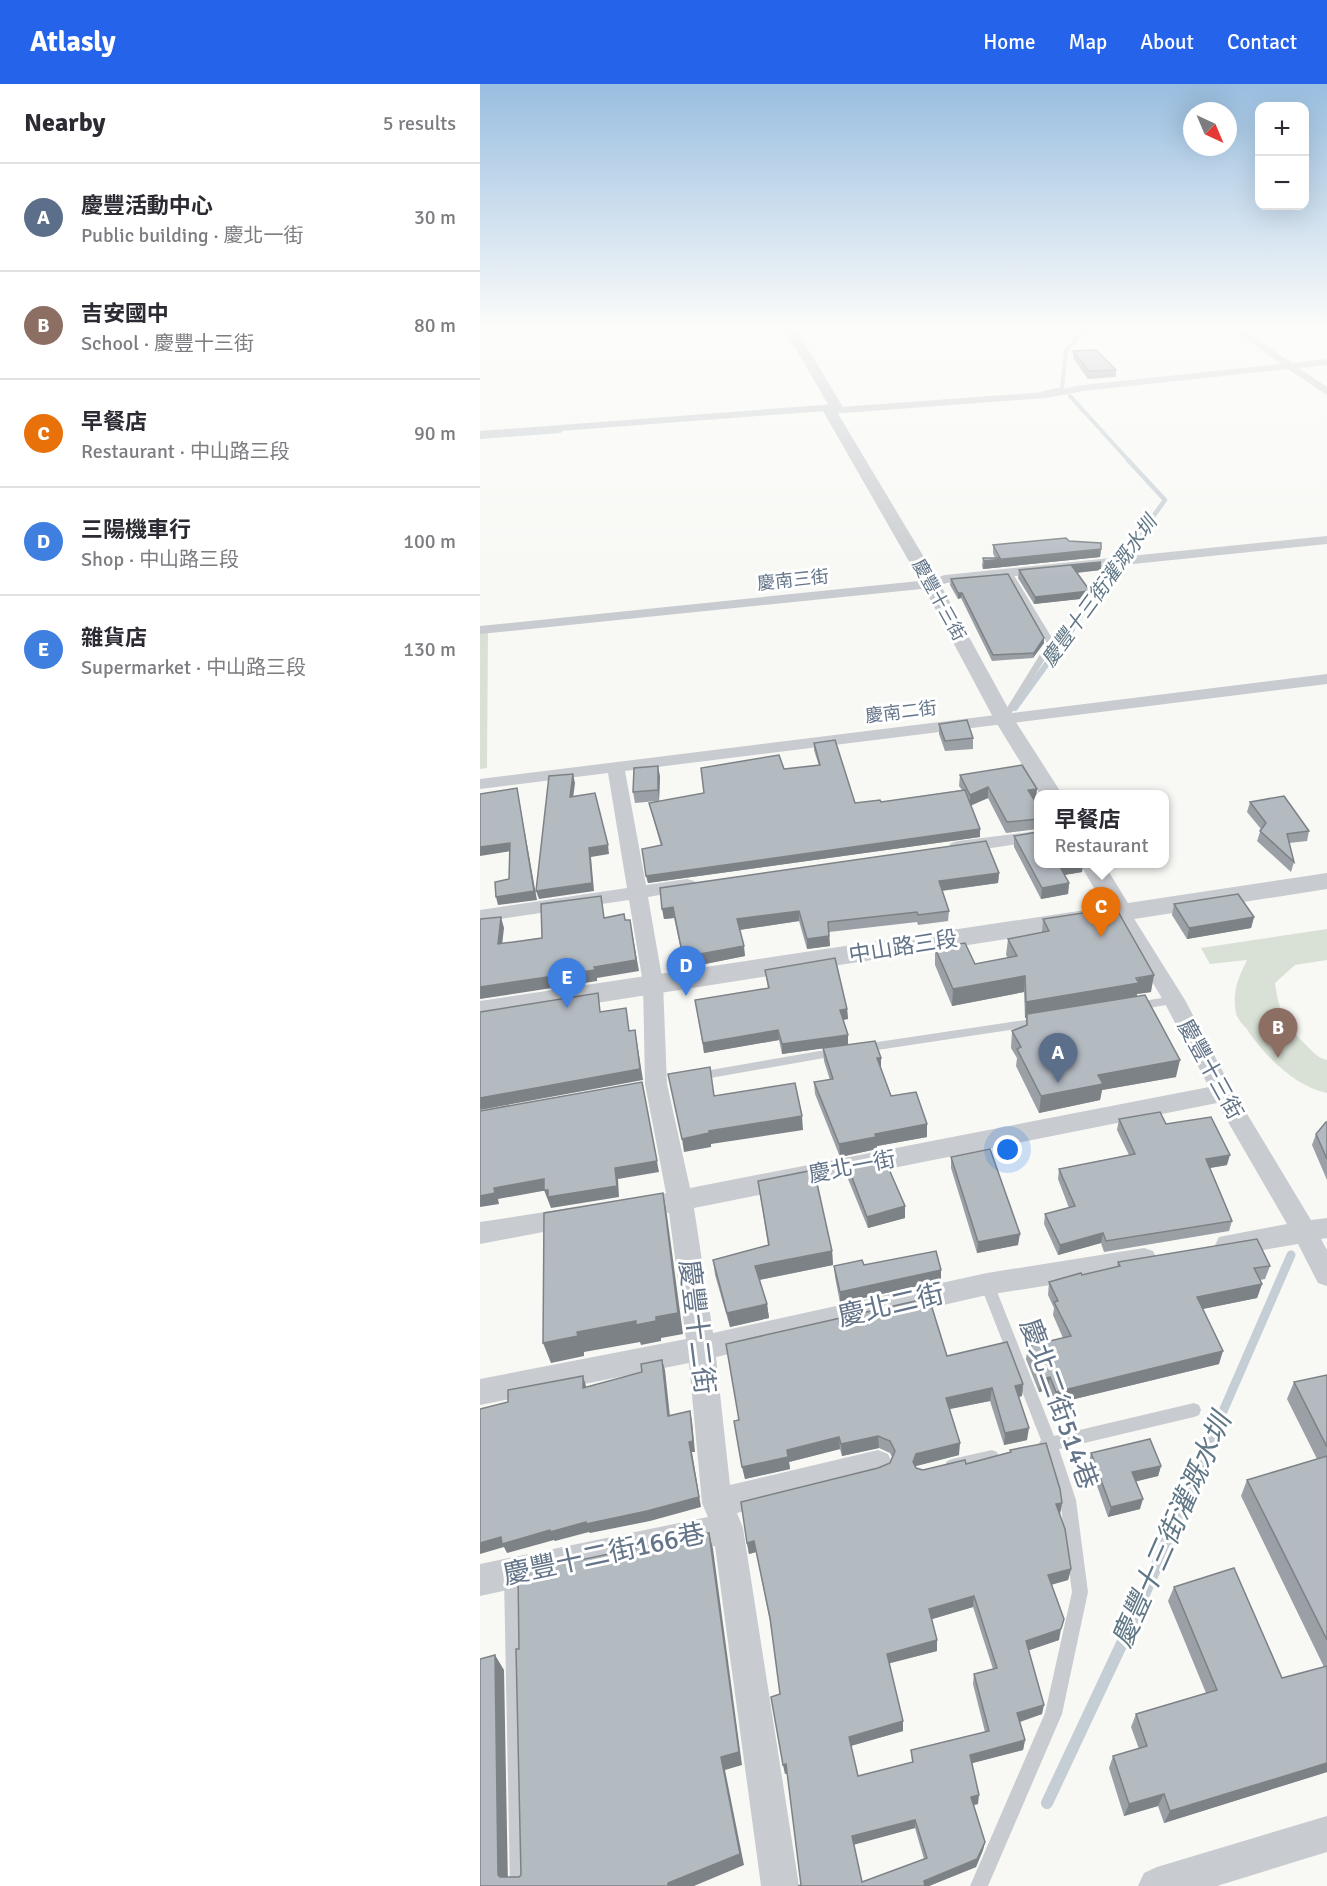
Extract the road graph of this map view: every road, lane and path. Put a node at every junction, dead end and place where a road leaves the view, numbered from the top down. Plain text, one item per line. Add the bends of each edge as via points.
1 (803, 411) edge
2 (834, 411) edge
3 (480, 434) edge
4 (1327, 540) edge
5 (1009, 572) junction
6 (930, 584) junction
7 (480, 630) edge
8 (1327, 679) edge
9 (1004, 719) junction
10 (616, 768) junction
11 (480, 784) edge
12 (1048, 790) edge
13 (1034, 837) edge
14 (944, 849) edge
15 (1094, 868) edge
16 (1327, 881) edge
17 (708, 882) edge
18 (637, 892) junction
19 (1121, 913) junction
20 (480, 916) edge
21 (653, 983) junction
22 (1174, 1000) junction
23 (1127, 1007) edge
24 (480, 1011) edge
25 (1045, 1021) edge
26 (691, 1077) edge
27 (1223, 1093) junction
28 (680, 1200) junction
29 (644, 1206) edge
30 (597, 1214) edge
31 (1316, 1231) edge
32 (480, 1233) edge
33 (1199, 1250) edge
34 (1164, 1256) edge
35 (1327, 1275) edge
36 (987, 1284) junction
37 (701, 1348) junction
38 (480, 1392) edge
39 (1194, 1410) dead end
40 (1050, 1444) junction
41 (1027, 1449) edge
42 (1004, 1455) edge
43 (878, 1464) dead end
44 (934, 1471) edge
45 (722, 1516) junction
46 (512, 1573) junction
47 (480, 1580) edge
48 (1327, 1834) edge
49 (519, 1886) edge
50 (780, 1886) edge
51 (979, 1886) edge
52 (1157, 1886) edge

1 - 3 street
2 - 6 street, 慶豐十三街
4 - 5 street, 慶南三街
5 - 6 street, 慶南三街
5 - 9 lane via 1051,643
6 - 7 street, 慶南三街
6 - 9 street, 慶豐十三街
8 - 9 street, 慶南二街
9 - 10 street, 慶南二街
9 - 12 street, 慶豐十三街
10 - 11 street, 慶南二街
10 - 18 street, 慶豐十二街
13 - 14 street
15 - 19 street, 慶豐十三街
16 - 19 street, 中山路三段
17 - 18 street
18 - 20 street
18 - 21 street, 慶豐十二街
19 - 21 street, 中山路三段
19 - 22 street, 慶豐十三街
21 - 24 street, 中山路三段
21 - 28 street, 慶豐十二街 via 656,1084
22 - 23 lane
22 - 27 street, 慶豐十三街
25 - 26 lane
27 - 28 street, 慶北一街
27 - 31 street, 慶豐十三街
28 - 29 street, 慶北一街
28 - 37 street, 慶豐十二街
30 - 32 street
31 - 33 street
31 - 35 street, 慶豐十三街
34 - 36 street, 慶北二街
36 - 37 street, 慶北二街
36 - 40 lane, 慶北二街514巷
37 - 38 street, 慶北二街
37 - 45 street, 慶豐十二街
39 - 40 lane
40 - 41 lane
40 - 51 lane, 慶北二街514巷 via 1068,1500 1080,1592 1053,1714
42 - 44 lane
43 - 45 street, 慶豐十二街166巷
45 - 46 street, 慶豐十二街166巷
45 - 50 street, 慶豐十二街
46 - 47 street, 慶豐十二街166巷
46 - 49 lane
48 - 52 street

